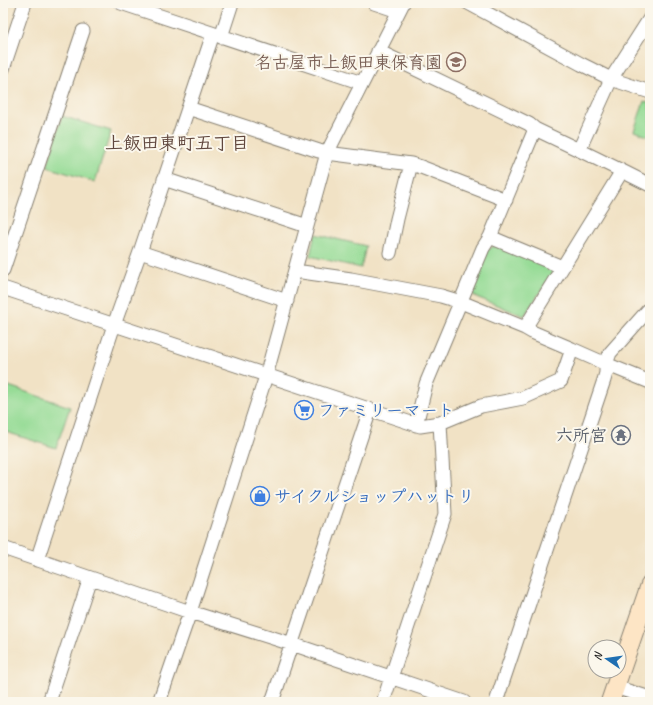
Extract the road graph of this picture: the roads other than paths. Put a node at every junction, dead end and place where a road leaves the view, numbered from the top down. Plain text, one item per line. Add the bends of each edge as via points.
1 (25, 3) edge
2 (121, 3) edge
3 (232, 3) edge
4 (374, 3) edge
5 (468, 3) edge
6 (400, 7) edge
7 (650, 18) edge
8 (83, 31) dead end
9 (217, 35) junction
10 (378, 51) junction
11 (3, 69) edge
12 (611, 78) junction
13 (362, 83) junction
14 (650, 92) edge
15 (188, 108) junction
16 (535, 128) junction
17 (579, 150) junction
18 (327, 153) junction
19 (411, 164) junction
20 (622, 172) junction
21 (164, 179) junction
22 (650, 185) edge
23 (506, 200) junction
24 (307, 226) junction
25 (490, 237) junction
26 (140, 252) junction
27 (390, 254) dead end
28 (562, 267) junction
29 (3, 270) edge
30 (295, 271) junction
31 (3, 288) edge
32 (287, 301) junction
33 (461, 302) junction
34 (650, 308) edge
35 (114, 325) junction
36 (525, 328) junction
37 (572, 349) junction
38 (606, 364) junction
39 (266, 376) junction
40 (650, 382) edge
41 (370, 410) junction
42 (440, 423) junction
43 (416, 425) junction
44 (3, 548) edge
45 (37, 560) junction
46 (90, 578) junction
47 (650, 585) edge
48 (190, 612) junction
49 (292, 644) junction
50 (391, 677) junction
51 (613, 694) edge
52 (650, 698) edge
53 (49, 702) edge
54 (159, 702) edge
55 (272, 702) edge
56 (383, 702) edge
57 (464, 702) edge
58 (496, 702) edge

1 - 11 street
2 - 9 street
3 - 9 street
4 - 6 street
5 - 12 street
6 - 10 street
7 - 12 street
8 - 29 street
9 - 13 street
9 - 15 street
10 - 13 street
10 - 16 street
12 - 14 street
12 - 17 street
13 - 18 street
15 - 18 street
15 - 21 street
16 - 17 street
16 - 23 street
17 - 20 street
18 - 19 street
18 - 24 street
19 - 23 street
19 - 27 street
20 - 22 street
20 - 28 street
21 - 24 street
21 - 26 street
23 - 25 street
24 - 30 street
25 - 28 street
25 - 33 street
26 - 32 street
26 - 35 street
28 - 36 street
30 - 32 street
30 - 33 street via 402,288
31 - 35 street
32 - 39 street
33 - 36 street
33 - 43 street via 426,384
34 - 38 street via 610,353
35 - 39 street
35 - 45 street
36 - 37 street
37 - 38 street
37 - 42 street via 561,381 523,398 481,406
38 - 40 street
38 - 58 street via 604,380
39 - 41 street
39 - 48 street
41 - 43 street
41 - 49 street
42 - 43 street
42 - 50 street via 445,514
44 - 45 street
45 - 46 street
46 - 48 street
46 - 53 street
47 - 51 street
48 - 49 street
48 - 54 street
49 - 50 street
49 - 55 street
50 - 56 street
50 - 57 street
51 - 52 street

